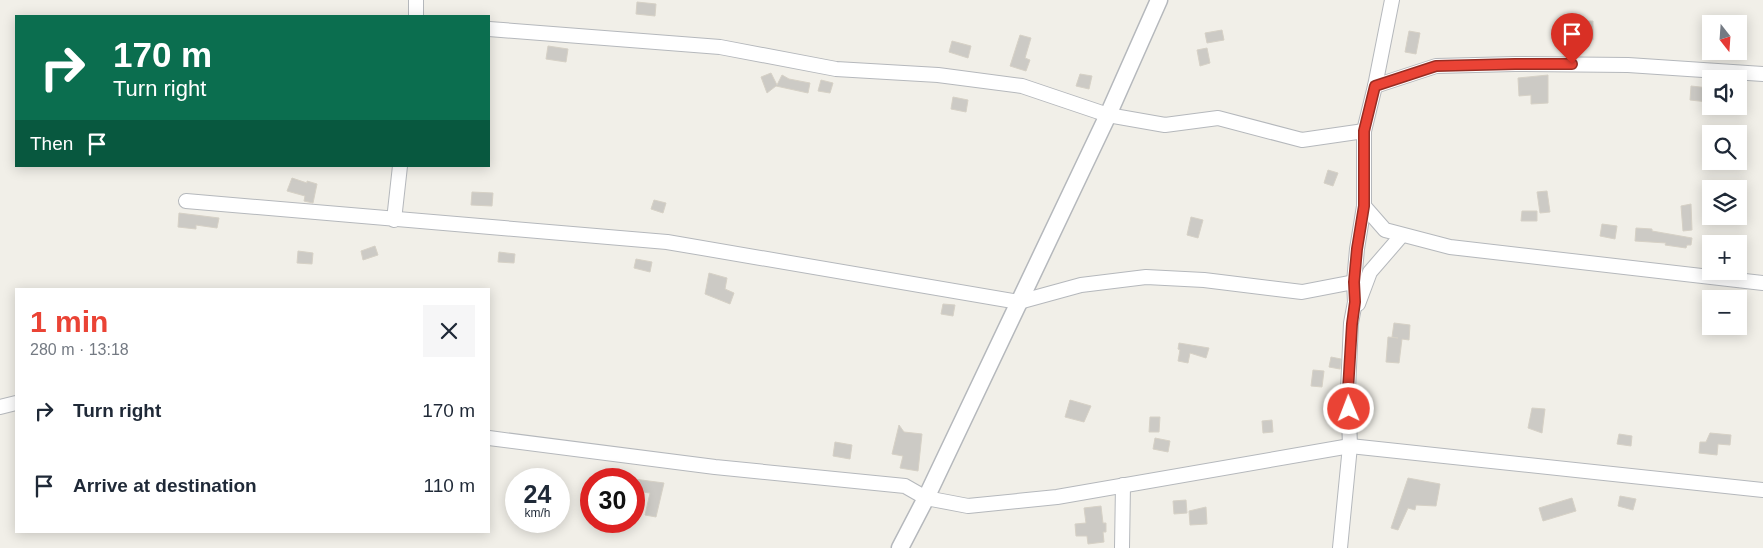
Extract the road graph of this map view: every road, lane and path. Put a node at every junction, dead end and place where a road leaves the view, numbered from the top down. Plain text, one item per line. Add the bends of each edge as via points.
1 (416, 0) edge
2 (1159, 0) edge
3 (1392, 0) edge
4 (416, 15) edge
5 (490, 29) edge
6 (1763, 74) edge
7 (1375, 86) junction
8 (1108, 115) junction
9 (1364, 131) junction
10 (400, 167) edge
11 (186, 201) dead end
12 (1364, 206) junction
13 (394, 220) junction
14 (1402, 235) junction
15 (1354, 282) junction
16 (1763, 283) edge
17 (1019, 302) junction
18 (1352, 324) junction
19 (15, 403) edge
20 (0, 407) edge
21 (490, 438) edge
22 (1350, 446) junction
23 (1123, 485) junction
24 (1763, 490) edge
25 (926, 498) junction
26 (900, 548) edge
27 (1122, 548) edge
28 (1340, 548) edge

1 - 4 street
2 - 8 street
3 - 7 street
5 - 8 street via 720,47 836,69 938,75 1022,86
6 - 7 street via 1628,65 1436,66
7 - 9 street
8 - 9 street via 1165,126 1218,118 1302,140
8 - 17 street
9 - 12 street
10 - 13 street
11 - 13 street
12 - 14 street via 1385,230
12 - 15 street
13 - 17 street via 668,242
14 - 16 street via 1450,247
14 - 18 street via 1370,272
15 - 17 street via 1302,292 1204,280 1146,278 1081,285
15 - 18 street
17 - 25 street
18 - 22 street via 1348,390
19 - 20 street
21 - 25 street via 715,468 905,486
22 - 23 street
22 - 24 street
22 - 28 street
23 - 25 street via 1057,497 968,506
23 - 27 street
25 - 26 street

